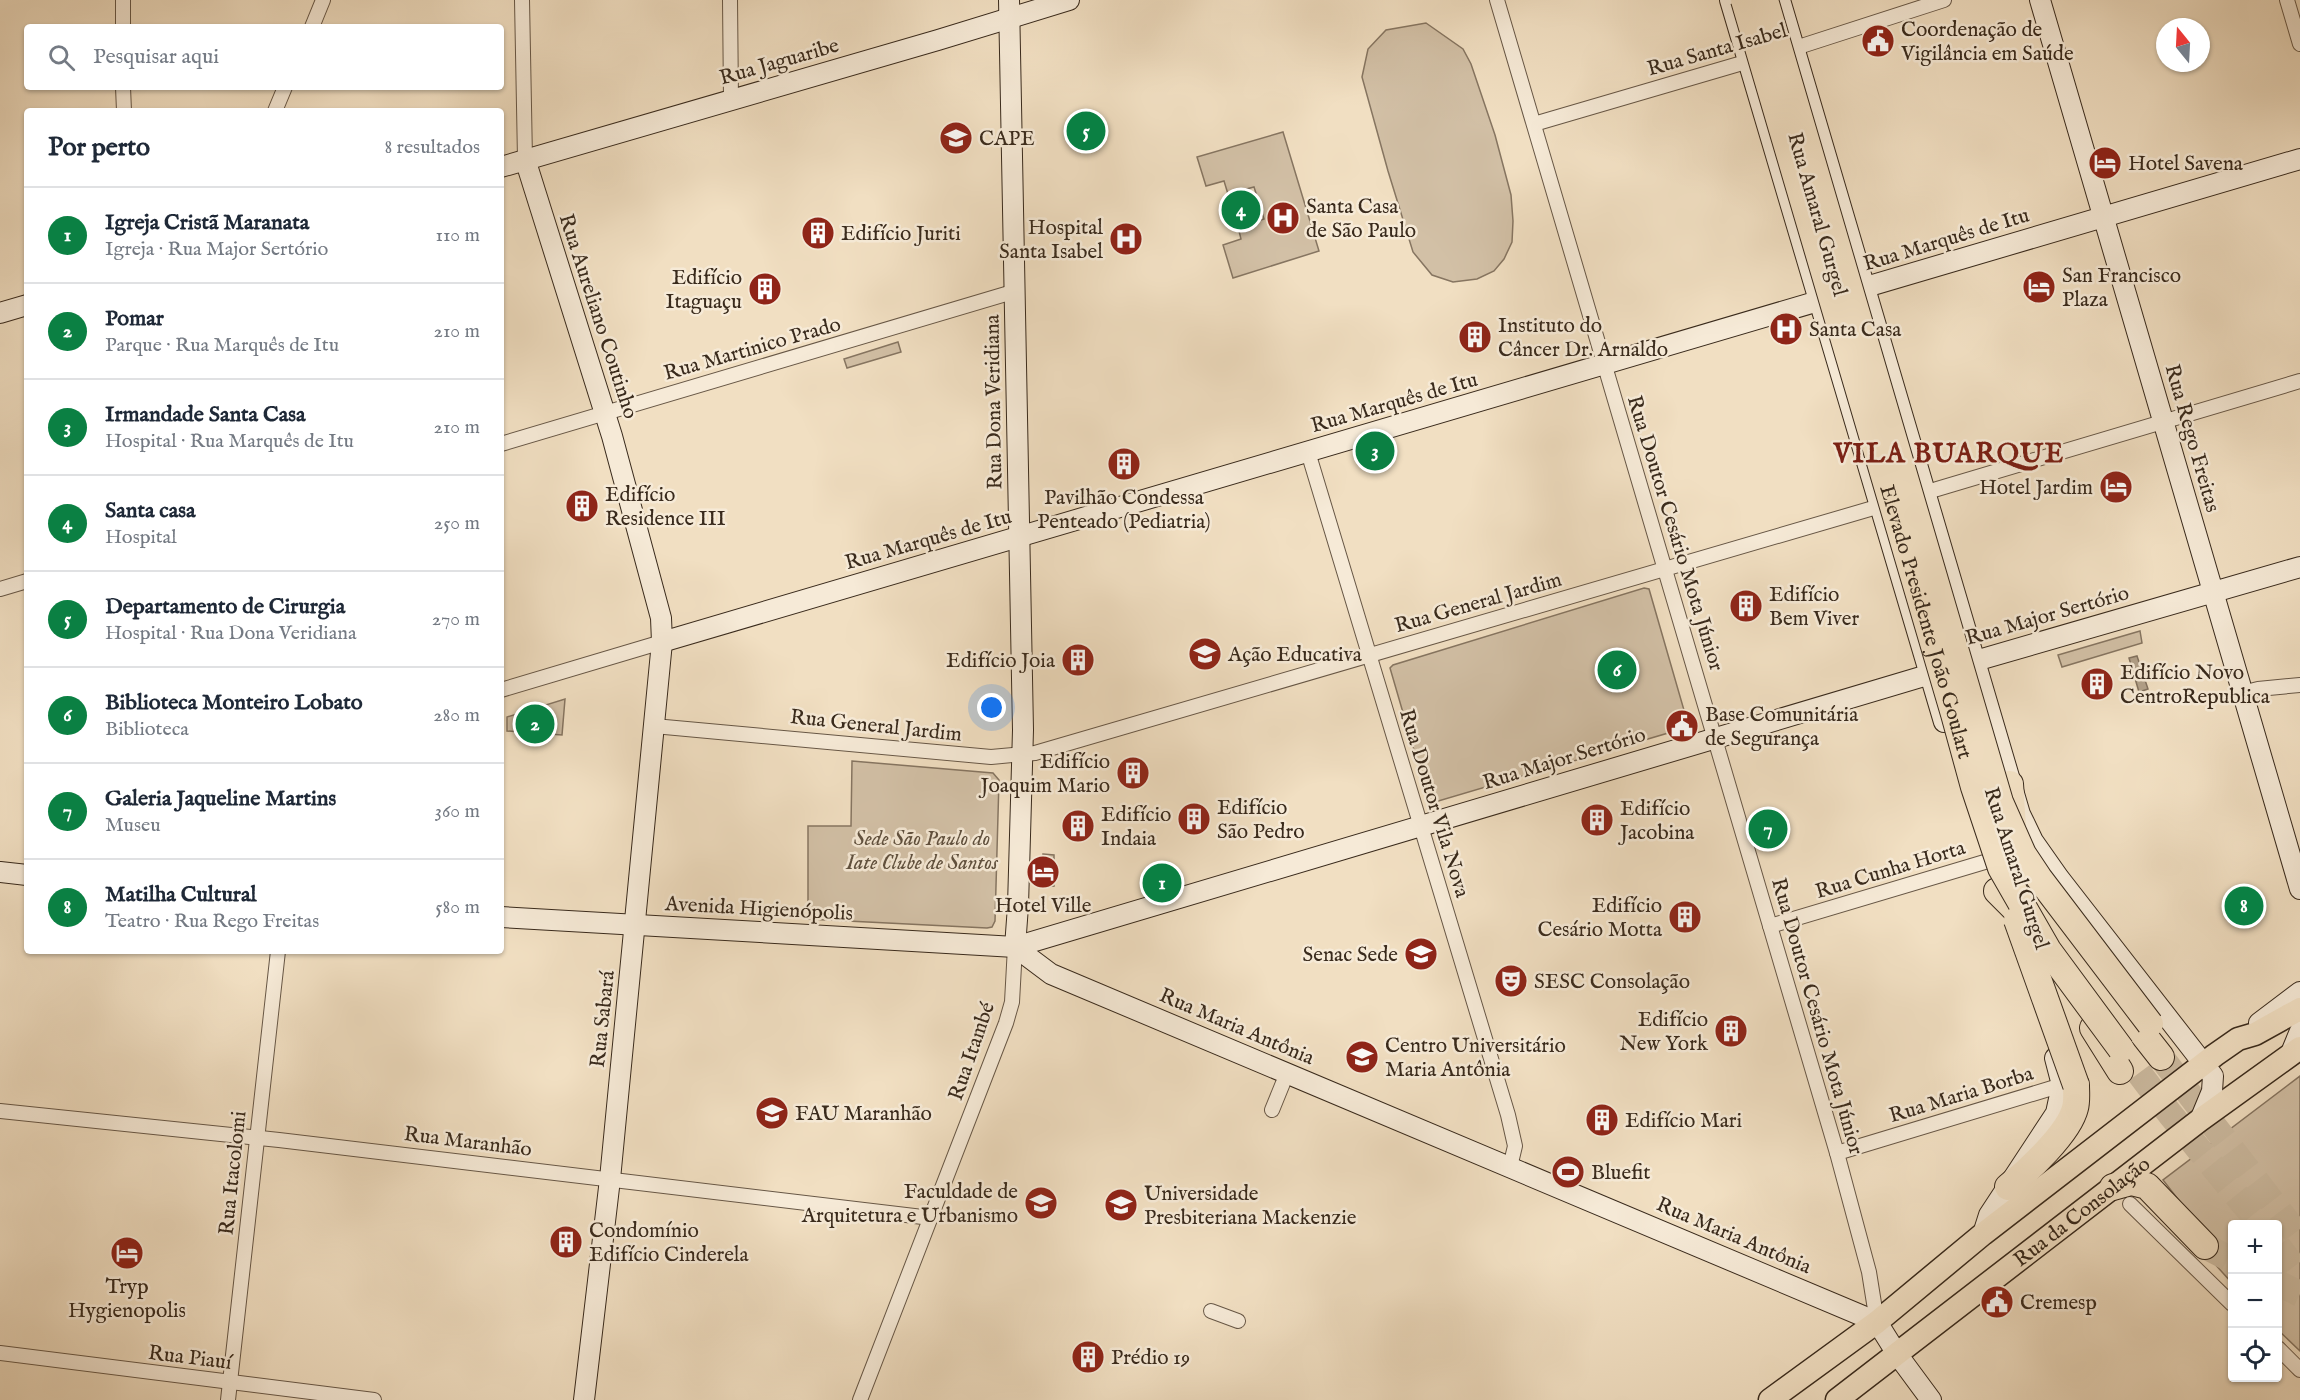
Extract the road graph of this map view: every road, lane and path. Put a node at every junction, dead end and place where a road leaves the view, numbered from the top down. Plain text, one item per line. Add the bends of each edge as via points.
1 (123, 0) edge
2 (323, 0) edge
3 (522, 0) edge
4 (730, 0) edge
5 (1069, 0) edge
6 (1497, 0) edge
7 (1730, 0) edge
8 (1744, 0) edge
9 (1765, 0) edge
10 (1780, 0) edge
11 (1944, 0) edge
12 (2040, 0) edge
13 (2287, 0) edge
14 (1010, 9) edge
15 (123, 24) edge
16 (313, 24) edge
17 (2297, 24) edge
18 (2300, 44) edge
19 (1794, 48) junction
20 (1748, 62) junction
21 (123, 90) edge
22 (284, 90) edge
23 (731, 99) junction
24 (124, 108) edge
25 (276, 108) edge
26 (1534, 124) junction
27 (525, 159) junction
28 (2300, 159) edge
29 (504, 166) edge
30 (2103, 217) junction
31 (1864, 288) junction
32 (1016, 291) junction
33 (1819, 302) junction
34 (24, 306) edge
35 (0, 313) edge
36 (1604, 364) junction
37 (2300, 381) edge
38 (605, 413) junction
39 (2163, 423) junction
40 (504, 443) edge
41 (1308, 452) junction
42 (1924, 493) junction
43 (1879, 506) junction
44 (1020, 537) junction
45 (2300, 567) edge
46 (1664, 569) junction
47 (24, 582) edge
48 (0, 589) edge
49 (2213, 592) junction
50 (662, 642) junction
51 (1368, 656) junction
52 (1973, 661) junction
53 (1929, 675) junction
54 (2300, 685) edge
55 (504, 689) edge
56 (2242, 693) junction
57 (654, 726) junction
58 (1715, 738) junction
59 (1022, 755) junction
60 (2010, 784) junction
61 (1419, 826) junction
62 (0, 872) edge
63 (1995, 873) junction
64 (24, 875) edge
65 (2300, 890) edge
66 (504, 917) edge
67 (635, 926) junction
68 (1770, 927) junction
69 (1048, 938) junction
70 (1015, 947) junction
71 (278, 954) edge
72 (1043, 969) junction
73 (2300, 992) edge
74 (2300, 1009) edge
75 (2300, 1031) edge
76 (2238, 1039) junction
77 (2295, 1051) edge
78 (2126, 1064) tunnel mouth
79 (2204, 1064) junction
80 (1283, 1083) dead end
81 (2069, 1085) junction
82 (1272, 1110) dead end
83 (0, 1111) edge
84 (2200, 1120) junction
85 (257, 1138) junction
86 (1837, 1153) junction
87 (1510, 1167) junction
88 (610, 1179) junction
89 (2008, 1187) joint
90 (2122, 1195) junction
91 (931, 1218) junction
92 (1983, 1234) junction
93 (2205, 1246) tunnel mouth
94 (2228, 1300) edge
95 (1211, 1311) dead end
96 (1238, 1321) dead end
97 (1877, 1322) junction
98 (0, 1353) edge
99 (2282, 1353) edge
100 (1897, 1354) junction
101 (2300, 1370) edge
102 (230, 1383) junction
103 (228, 1400) edge
104 (374, 1400) edge
105 (584, 1400) edge
106 (860, 1400) edge
107 (1770, 1400) edge
108 (1836, 1400) edge
109 (1931, 1400) edge

1 - 15 street
2 - 16 street
3 - 27 street, Rua Aureliano Coutinho
4 - 23 street
5 - 14 street, Rua Jaguaribe
6 - 26 street, Rua Doutor Cesário Mota Júnior
7 - 20 street, Rua Amaral Gurgel
8 - 63 highway, Elevado Presidente João Goulart, bridge via 1954,714
9 - 60 highway, Elevado Presidente João Goulart, bridge via 2000,802 2023,854 2150,1024 2165,1053 2061,930 2026,868 2013,824
10 - 19 street, Rua Amaral Gurgel
11 - 19 street, Rua Santa Isabel
12 - 30 street, Rua Rego Freitas
13 - 17 street
14 - 23 street, Rua Jaguaribe
14 - 32 street, Rua Dona Veridiana
17 - 18 street
19 - 20 street, Rua Santa Isabel
19 - 31 street, Rua Amaral Gurgel
20 - 26 street, Rua Santa Isabel
20 - 33 street, Rua Amaral Gurgel
21 - 24 street
22 - 25 street
23 - 27 street, Rua Jaguaribe
26 - 36 street, Rua Doutor Cesário Mota Júnior
27 - 29 street, Rua Jaguaribe
27 - 38 street, Rua Aureliano Coutinho
28 - 30 street, Rua Marquês de Itu
30 - 31 street, Rua Marquês de Itu
30 - 39 street, Rua Rego Freitas
31 - 33 street, Rua Marquês de Itu
31 - 42 street, Rua Amaral Gurgel
32 - 38 street, Rua Martinico Prado
32 - 44 street, Rua Dona Veridiana
33 - 36 street, Rua Marquês de Itu
33 - 43 street, Rua Amaral Gurgel
34 - 35 street
36 - 41 street, Rua Marquês de Itu
36 - 46 street, Rua Doutor Cesário Mota Júnior
37 - 39 street, Rua General Jardim
38 - 40 street, Rua Martinico Prado
38 - 50 street, Rua Aureliano Coutinho via 661,618
39 - 42 street, Rua General Jardim
39 - 49 street, Rua Rego Freitas
41 - 44 street, Rua Marquês de Itu
41 - 51 street, Rua Doutor Vila Nova
42 - 43 street, Rua General Jardim
42 - 52 street, Rua Amaral Gurgel
43 - 46 street, Rua General Jardim
43 - 53 street, Rua Amaral Gurgel
44 - 50 street, Rua Marquês de Itu
44 - 59 street, Rua Dona Veridiana
45 - 49 street, Rua Major Sertório
46 - 51 street, Rua General Jardim
46 - 58 street, Rua Doutor Cesário Mota Júnior
47 - 48 street
49 - 52 street, Rua Major Sertório
49 - 56 street, Rua Rego Freitas
50 - 55 street, Rua Marquês de Itu
50 - 57 street, Rua Sabará
51 - 59 street, Rua General Jardim
51 - 61 street, Rua Doutor Vila Nova
52 - 53 street, Rua Major Sertório
52 - 60 street, Rua Amaral Gurgel
53 - 58 street, Rua Major Sertório
53 - 63 street, Rua Amaral Gurgel
54 - 56 street
56 - 65 street, Rua Rego Freitas
57 - 59 street, Rua General Jardim via 991,757
57 - 67 street, Rua Sabará
58 - 61 street, Rua Major Sertório
58 - 68 street, Rua Doutor Cesário Mota Júnior
59 - 70 street, Rua Dona Veridiana
60 - 79 street, Rua Amaral Gurgel via 2033,841
61 - 69 street, Rua Major Sertório
61 - 87 street, Rua Doutor Vila Nova via 1508,1115 1515,1146
62 - 64 street
63 - 68 street, Rua Cunha Horta
63 - 78 highway, Elevado Presidente João Goulart, bridge
63 - 81 highway, bridge via 2014,913
66 - 67 street, Avenida Higienópolis
67 - 70 street, Avenida Higienópolis
67 - 88 street, Rua Sabará
68 - 86 street, Rua Doutor Cesário Mota Júnior
69 - 70 street, Rua Major Sertório
69 - 72 street via 1038,954
70 - 72 street, Rua Maria Antônia
70 - 91 street, Rua Itambé via 1012,1002 1006,1023
71 - 85 street, Rua Itacolomi
72 - 87 street, Rua Maria Antônia
73 - 76 street, Rua da Consolação
74 - 76 main road, Rua da Consolação
75 - 77 street
76 - 79 main road, Rua da Consolação
77 - 84 main road, Rua da Consolação
79 - 84 street, Rua Amaral Gurgel via 2213,1076 2212,1091
79 - 92 main road, Rua da Consolação
80 - 82 street
81 - 86 street, Rua Maria Borba
81 - 89 highway via 2075,1109 2068,1123 2026,1173
83 - 85 street, Rua Maranhão
84 - 90 main road, Rua da Consolação
85 - 88 street, Rua Maranhão
85 - 102 street, Rua Itacolomi
86 - 97 street, Rua Doutor Cesário Mota Júnior via 1869,1272
87 - 97 street, Rua Maria Antônia
88 - 91 street, Rua Maranhão
88 - 105 street, Rua Sabará
89 - 92 street, Rua da Consolação via 1989,1215
90 - 93 highway via 2131,1182 2147,1186
90 - 94 street
90 - 100 main road, Rua da Consolação
91 - 106 street, Rua Itambé
92 - 97 main road, Rua da Consolação
95 - 96 street
97 - 100 street
97 - 107 main road, Rua da Consolação
98 - 102 street, Rua Piauí
99 - 101 street
100 - 108 main road, Rua da Consolação
100 - 109 street
102 - 103 street, Rua Itacolomi
102 - 104 street, Rua Piauí

